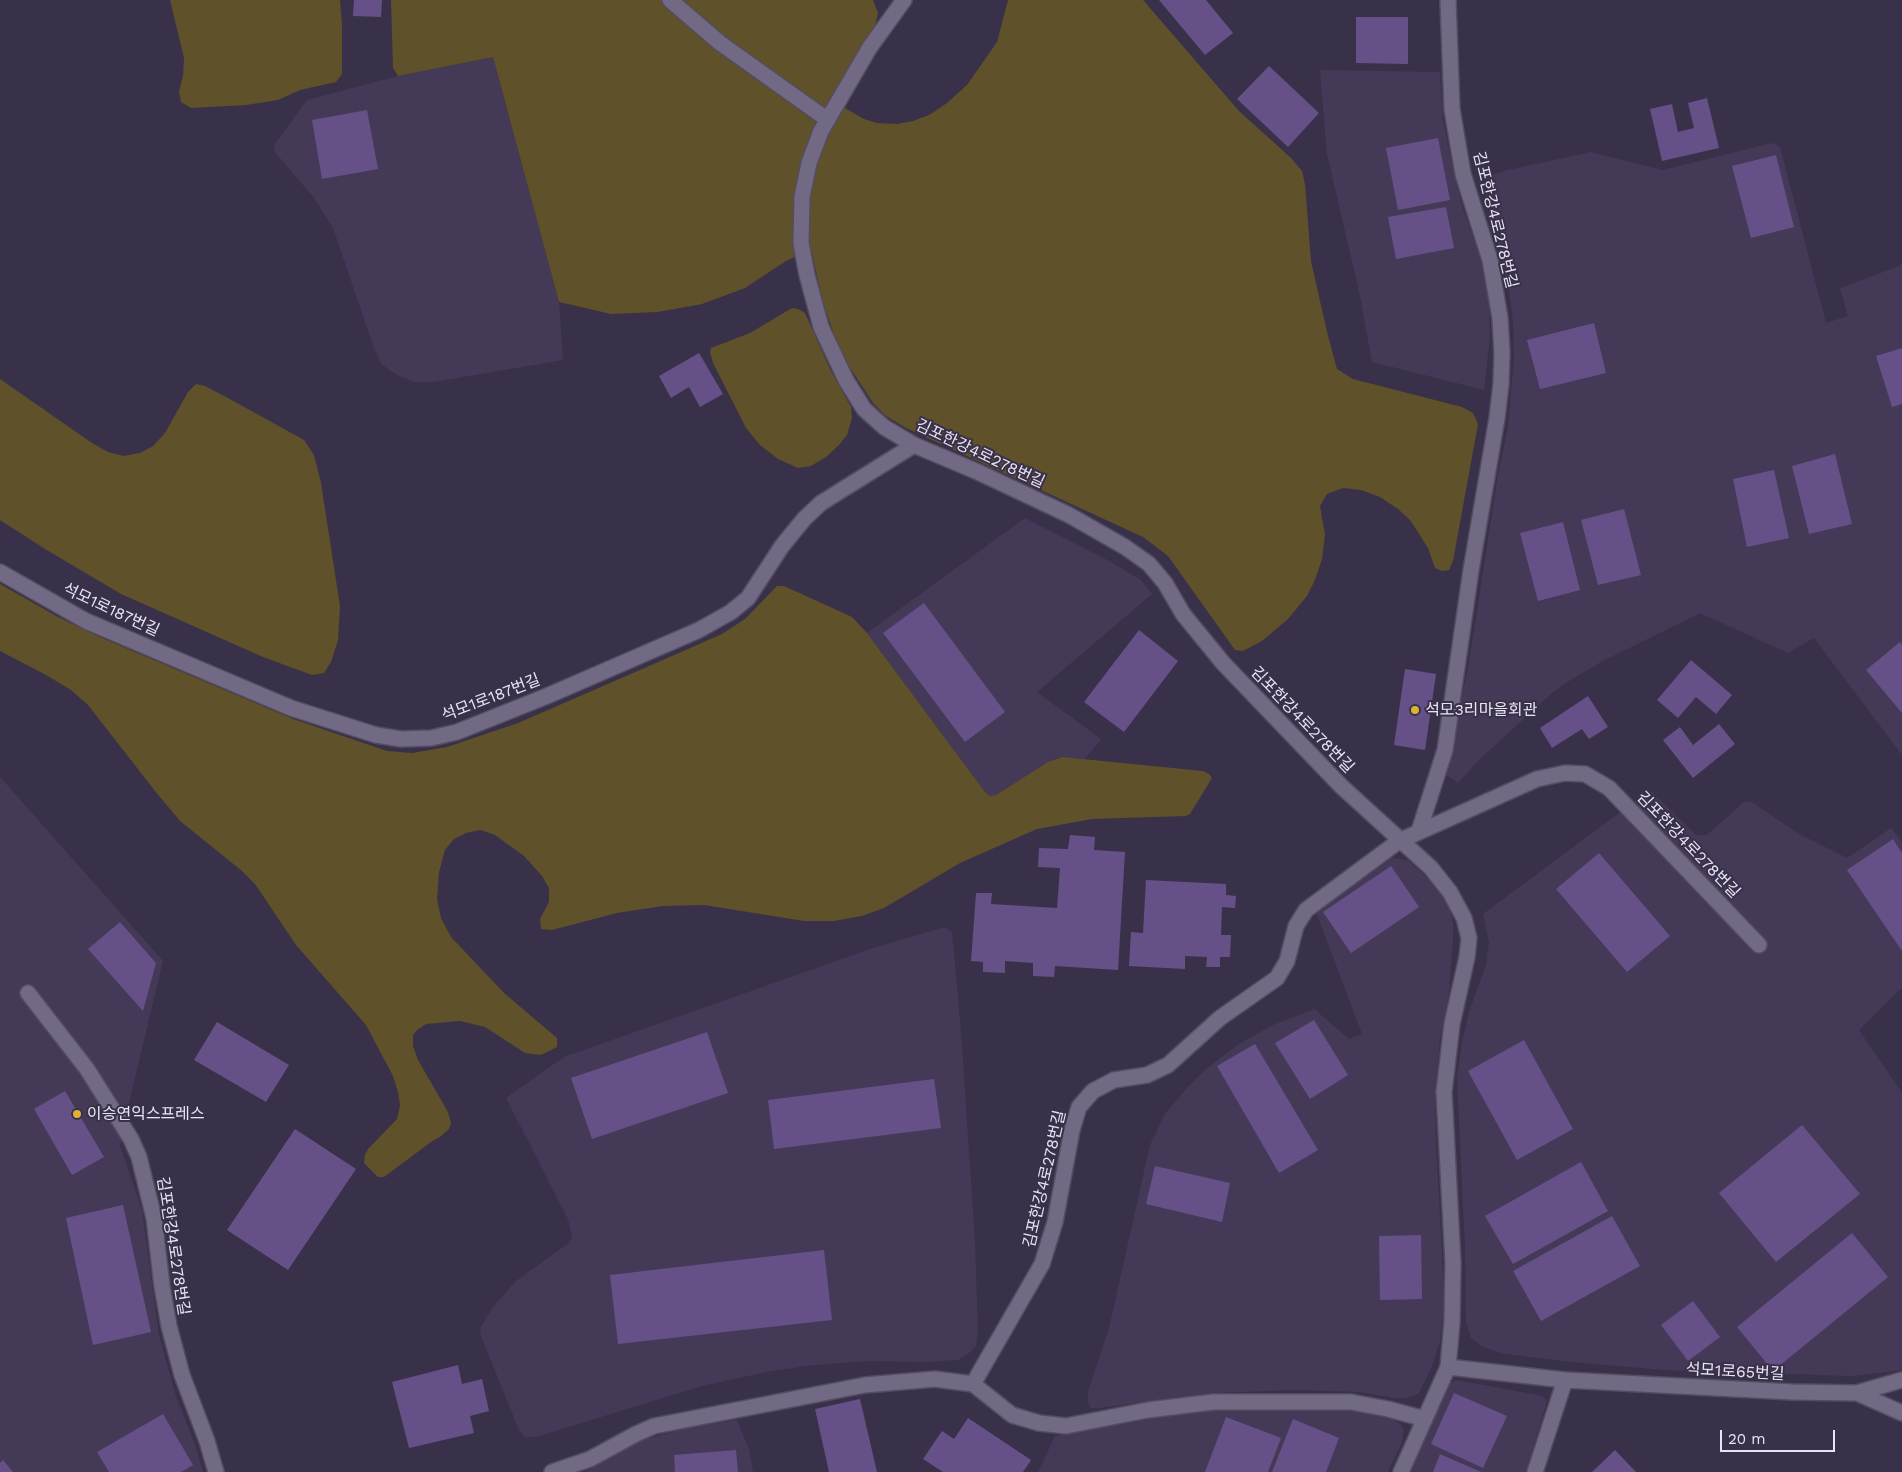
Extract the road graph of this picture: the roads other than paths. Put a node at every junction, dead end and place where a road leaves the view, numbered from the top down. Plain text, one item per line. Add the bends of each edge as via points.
1 (670, 0) edge
2 (904, 0) edge
3 (1448, 0) edge
4 (828, 120) junction
5 (914, 445) junction
6 (0, 572) edge
7 (1419, 831) junction
8 (1399, 840) junction
9 (1759, 945) dead end
10 (28, 993) dead end
11 (1448, 1366) junction
12 (1564, 1380) junction
13 (1902, 1380) edge
14 (973, 1384) junction
15 (1857, 1393) junction
16 (1902, 1413) edge
17 (1425, 1419) junction
18 (216, 1472) edge
19 (552, 1472) edge
20 (1401, 1472) edge
21 (1535, 1472) edge

1 - 4 lane via 720,43
2 - 4 lane, 김포한강4로278번길 via 870,48
3 - 7 lane, 김포한강4로278번길 via 1452,109 1463,174 1490,260 1500,318 1502,360 1497,418 1445,750
4 - 5 lane, 김포한강4로278번길 via 809,163 802,197 801,243 807,275 821,327 864,409 884,427
5 - 6 lane, 석모1로187번길 via 821,503 782,546 748,598 731,612 699,630 547,696 457,732 430,738 401,739 376,735 291,708 86,621
5 - 8 lane, 김포한강4로278번길 via 1069,515 1125,546 1149,564 1165,582 1183,614 1223,663
7 - 8 lane, 김포한강4로278번길
7 - 9 lane, 김포한강4로278번길 via 1538,779 1565,773 1585,774 1609,788
8 - 11 lane, 김포한강4로278번길 via 1430,868 1450,892 1464,918 1469,938 1452,1024 1444,1092 1453,1262
8 - 14 lane, 김포한강4로278번길 via 1306,910 1296,926 1287,961 1277,978 1220,1018 1168,1065 1147,1075 1114,1080 1093,1091 1079,1107 1055,1222 1042,1264
10 - 18 lane, 김포한강4로278번길 via 87,1069 139,1156 154,1218 169,1326 182,1375 208,1441
11 - 12 lane, 석모1로65번길
11 - 17 lane, 김포한강4로278번길
12 - 15 lane, 석모1로65번길
12 - 21 lane
13 - 15 lane, 석모1로65번길
14 - 17 lane via 1012,1415 1066,1426 1148,1410 1213,1402 1351,1402
14 - 19 lane via 935,1379 865,1385 654,1426 590,1459
15 - 16 lane
17 - 20 lane, 김포한강4로278번길

